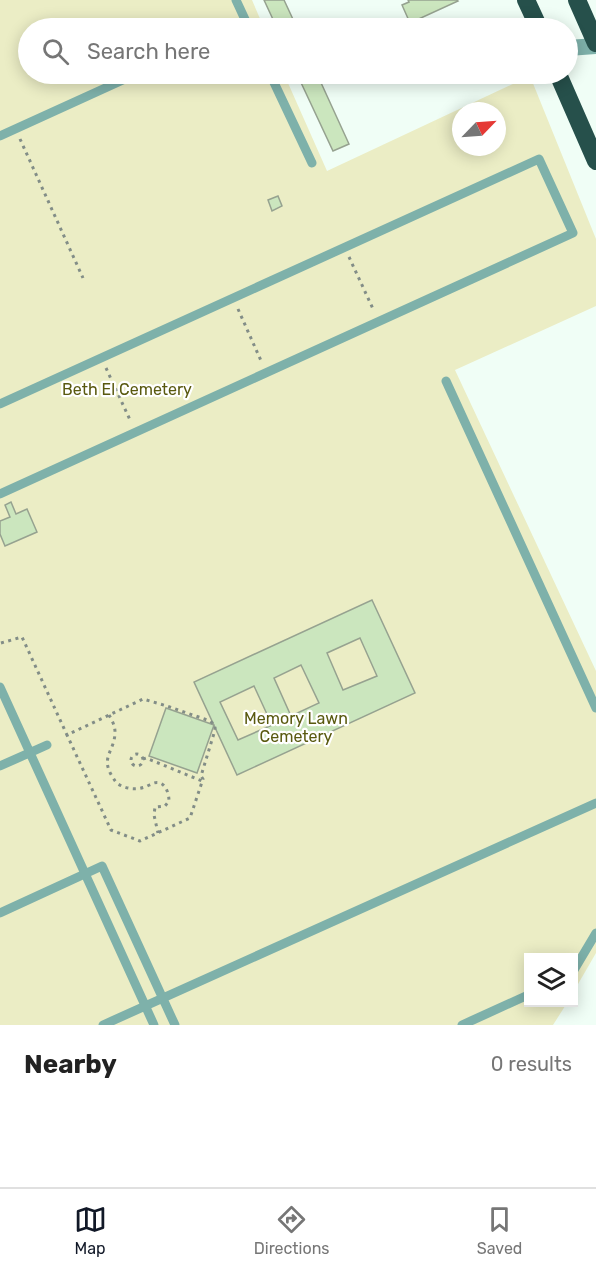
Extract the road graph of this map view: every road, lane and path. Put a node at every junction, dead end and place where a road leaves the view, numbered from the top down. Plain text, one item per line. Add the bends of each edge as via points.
1 (236, 0) edge
2 (526, 0) edge
3 (578, 0) edge
4 (244, 18) edge
5 (534, 18) edge
6 (596, 44) edge
7 (578, 46) edge
8 (114, 84) edge
9 (275, 84) edge
10 (562, 84) edge
11 (17, 128) junction
12 (0, 136) edge
13 (596, 161) edge
14 (312, 163) dead end
15 (345, 247) junction
16 (83, 278) dead end
17 (233, 298) junction
18 (379, 321) junction
19 (102, 358) junction
20 (267, 372) junction
21 (446, 381) dead end
22 (0, 404) edge
23 (135, 432) junction
24 (0, 494) edge
25 (2, 643) dead end
26 (0, 687) edge
27 (596, 708) edge
28 (109, 715) junction
29 (67, 735) junction
30 (47, 745) dead end
31 (30, 753) junction
32 (143, 759) junction
33 (0, 766) edge
34 (202, 781) junction
35 (596, 803) edge
36 (158, 833) junction
37 (85, 874) junction
38 (0, 913) edge
39 (596, 933) edge
40 (578, 962) edge
41 (524, 997) edge
42 (162, 998) junction
43 (145, 1006) junction
44 (104, 1025) edge
45 (154, 1025) edge
46 (175, 1025) edge
47 (462, 1025) edge

1 - 4 lane
2 - 5 highway
3 - 6 highway
6 - 7 street
8 - 11 lane
9 - 14 lane
10 - 13 highway
11 - 12 lane
11 - 16 path
15 - 17 lane
15 - 18 path
15 - 18 lane via 538,159 568,222 573,233
17 - 19 lane
17 - 20 path
18 - 20 lane
19 - 22 lane
19 - 23 path
20 - 23 lane
21 - 27 lane
23 - 24 lane
25 - 29 path via 22,637
26 - 31 lane
28 - 29 path
28 - 34 path via 143,699 210,721 215,730
28 - 36 path via 115,734 107,760 116,782 137,789 160,783 169,794 165,806 154,807
29 - 36 path via 111,830 140,841
30 - 31 lane
31 - 33 lane
31 - 37 lane
32 - 32 path via 135,754 131,761 138,766
32 - 34 path
34 - 36 path via 190,818
35 - 42 lane
37 - 38 lane
37 - 42 lane via 102,866
37 - 43 lane
39 - 40 lane
41 - 47 lane
42 - 43 lane
42 - 46 lane
43 - 44 lane
43 - 45 lane

